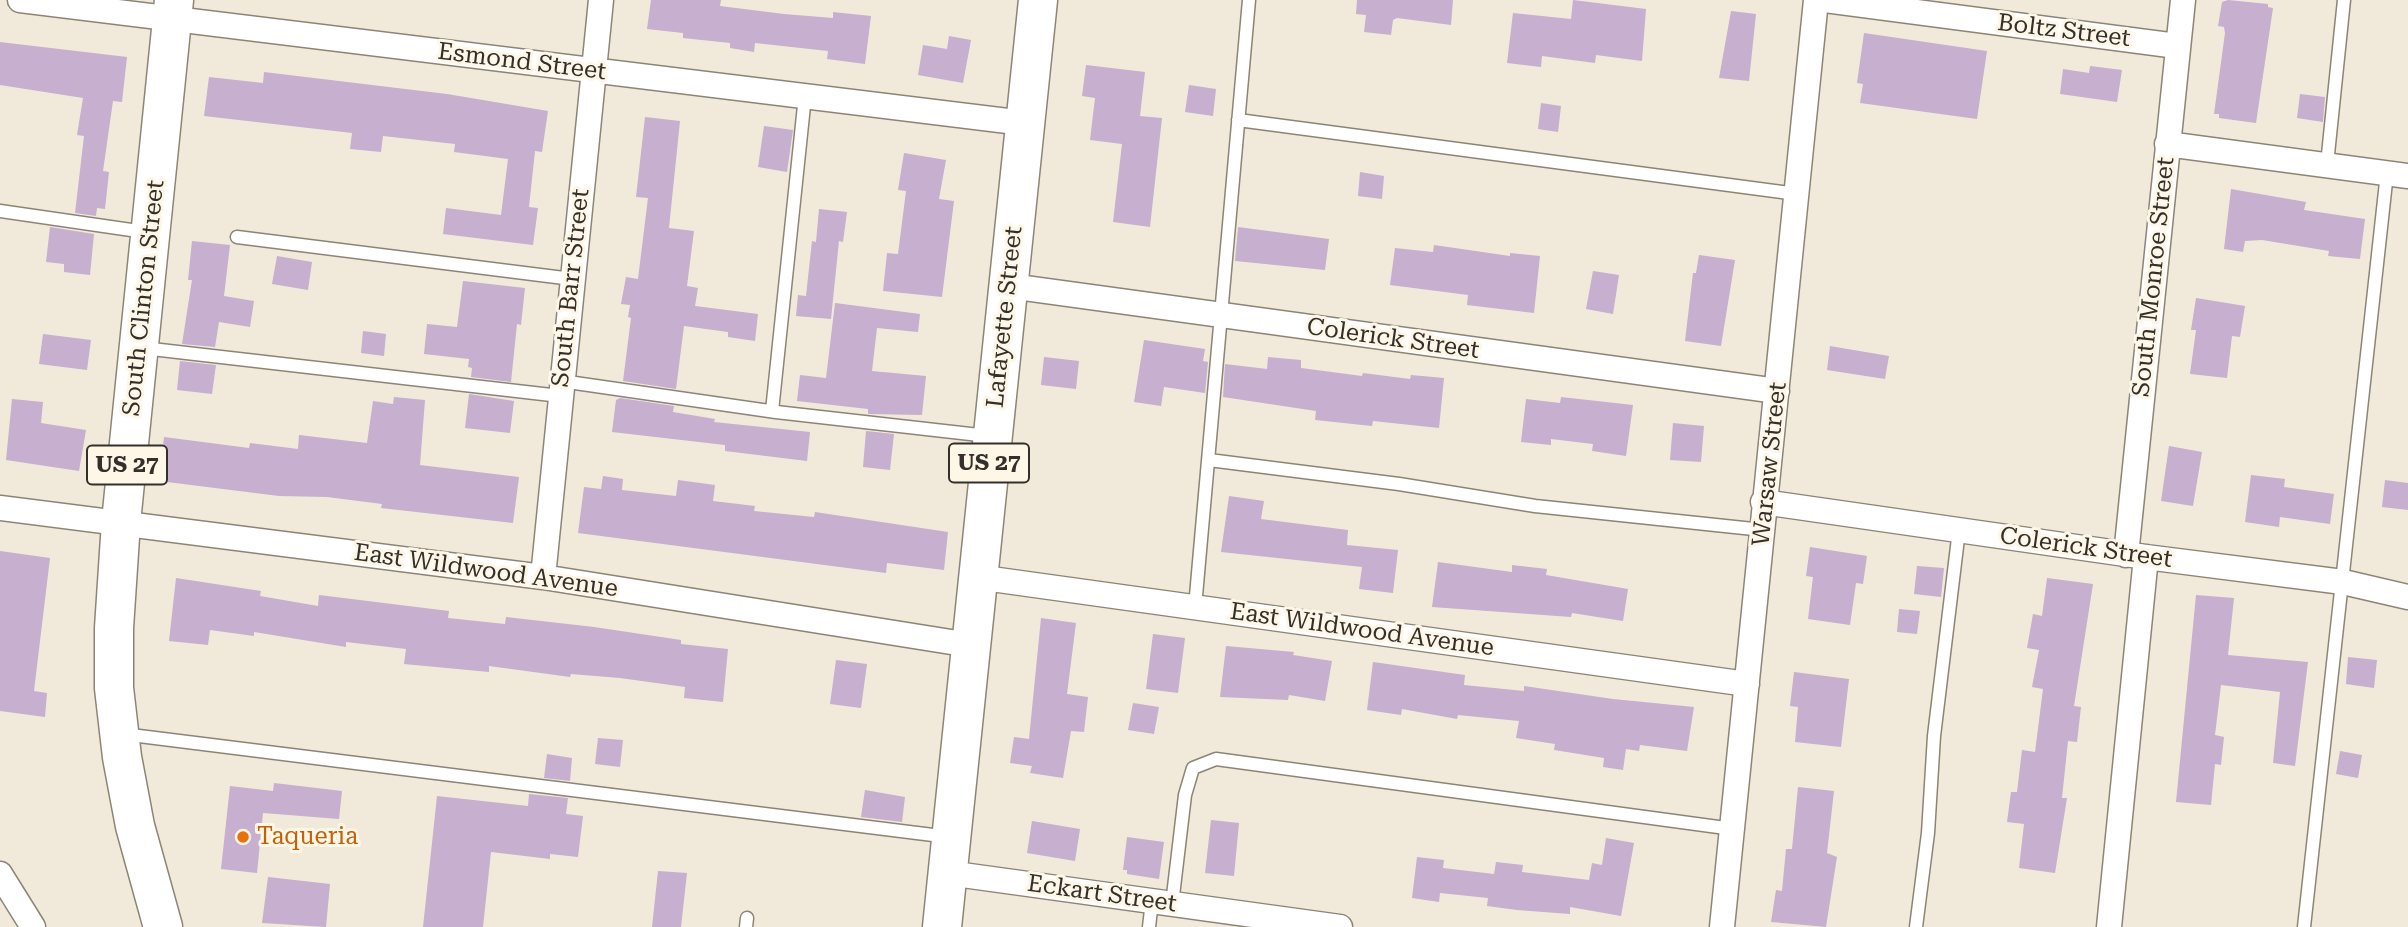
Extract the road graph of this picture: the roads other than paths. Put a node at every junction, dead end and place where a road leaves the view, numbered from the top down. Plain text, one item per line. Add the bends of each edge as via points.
1 (20, 0) edge
2 (601, 0) edge
3 (1038, 0) edge
4 (1249, 0) edge
5 (1816, 0) edge
6 (1825, 0) edge
7 (2183, 0) edge
8 (2344, 0) edge
9 (173, 10) edge
10 (2178, 46) junction
11 (593, 71) junction
12 (805, 96) junction
13 (1238, 120) junction
14 (1024, 123) junction
15 (2167, 144) junction
16 (2327, 164) junction
17 (2397, 174) edge
18 (1797, 194) junction
19 (0, 211) edge
20 (151, 232) junction
21 (237, 237) dead end
22 (572, 279) junction
23 (1010, 286) junction
24 (1220, 315) junction
25 (139, 348) junction
26 (560, 389) junction
27 (1777, 391) junction
28 (772, 411) junction
29 (992, 437) junction
30 (1209, 460) junction
31 (1763, 502) junction
32 (0, 508) edge
33 (121, 522) junction
34 (1763, 530) junction
35 (1959, 530) junction
36 (2136, 556) junction
37 (543, 577) junction
38 (977, 577) junction
39 (2343, 582) junction
40 (2408, 597) edge
41 (1195, 607) junction
42 (970, 645) junction
43 (1747, 684) junction
44 (119, 734) junction
45 (1733, 829) junction
46 (949, 855) junction
47 (0, 874) edge
48 (1162, 903) junction
49 (33, 927) edge
50 (163, 927) edge
51 (942, 927) edge
52 (1149, 927) edge
53 (1340, 927) edge
54 (1722, 927) edge
55 (1916, 927) edge
56 (2109, 927) edge
57 (2304, 927) edge

1 - 9 street, Esmond Street
2 - 11 street, South Barr Street
3 - 14 highway, Lafayette Street / US 27
4 - 13 lane
5 - 18 street, Warsaw Street
6 - 10 street, Boltz Street
7 - 10 street, South Monroe Street
8 - 16 lane
9 - 11 street, Esmond Street
9 - 20 highway, South Clinton Street / US 27
10 - 15 street, South Monroe Street
11 - 12 street, Esmond Street
11 - 22 street, South Barr Street
12 - 14 street, Esmond Street
12 - 28 lane
13 - 18 lane
13 - 24 lane
14 - 23 highway, Lafayette Street / US 27
15 - 16 street
15 - 36 street, South Monroe Street
16 - 17 street
17 - 39 lane
18 - 27 street, Warsaw Street
19 - 20 lane
20 - 25 highway, South Clinton Street / US 27
21 - 22 lane
22 - 26 street, South Barr Street
23 - 24 street, Colerick Street
23 - 29 highway, Lafayette Street / US 27
24 - 27 street, Colerick Street
24 - 30 lane
25 - 26 lane
25 - 33 highway, South Clinton Street / US 27
26 - 28 lane
26 - 37 street, South Barr Street
27 - 31 street, Warsaw Street
28 - 29 lane
29 - 38 highway, Lafayette Street / US 27
30 - 34 lane via 1548,508
30 - 41 lane
31 - 34 street, Warsaw Street
31 - 35 street, Colerick Street
32 - 33 street, East Wildwood Avenue
33 - 37 street, East Wildwood Avenue
33 - 44 highway, South Clinton Street / US 27 via 114,628
34 - 43 street, Warsaw Street
35 - 36 street, Colerick Street
35 - 55 lane
36 - 39 street, Colerick Street
36 - 56 street, South Monroe Street
37 - 42 street, East Wildwood Avenue
38 - 41 street, East Wildwood Avenue
38 - 42 highway, Lafayette Street / US 27
39 - 40 street, Colerick Street
39 - 57 lane
41 - 43 street, East Wildwood Avenue
42 - 46 highway, Lafayette Street / US 27
43 - 45 street, Warsaw Street
44 - 46 lane
44 - 50 highway, South Clinton Street / US 27 via 135,826
45 - 48 lane via 1216,759 1193,768
45 - 54 street, Warsaw Street
46 - 48 street, Eckart Street
46 - 51 highway, Lafayette Street / US 27
47 - 49 street
48 - 52 lane
48 - 53 street, Eckart Street

